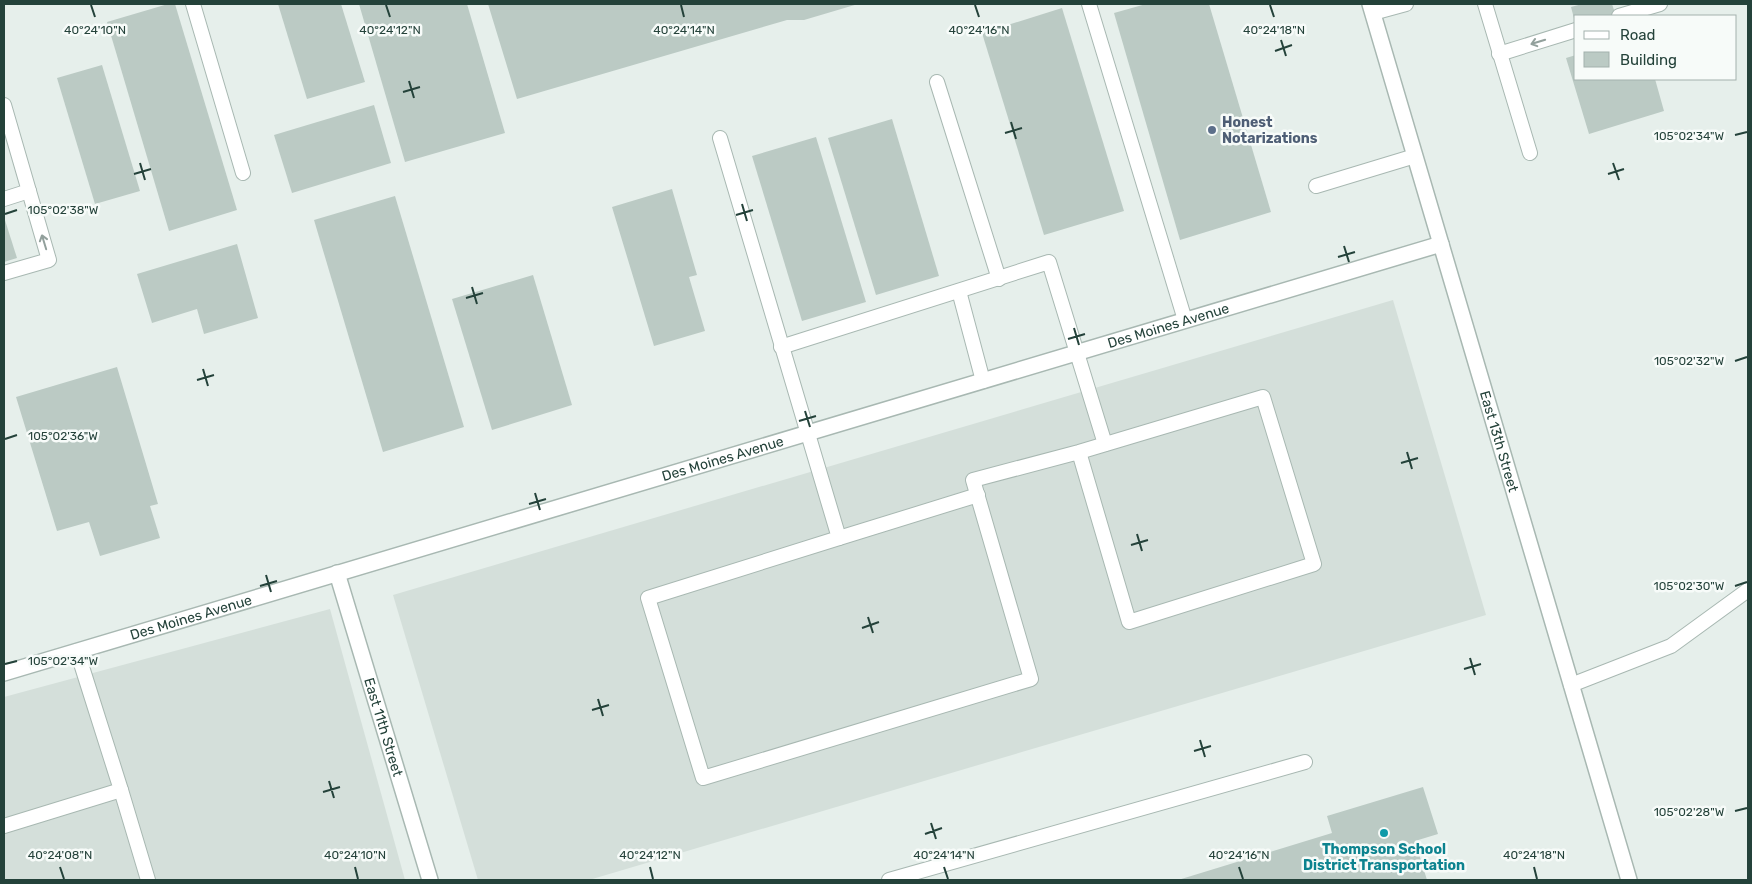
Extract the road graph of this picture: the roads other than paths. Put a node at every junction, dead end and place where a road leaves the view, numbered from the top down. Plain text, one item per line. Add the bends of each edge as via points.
1 (193, 4) edge
2 (1089, 4) edge
3 (1406, 4) edge
4 (1485, 4) edge
5 (1660, 4) edge
6 (1371, 8) edge
7 (1622, 15) edge
8 (1574, 31) edge
9 (1499, 54) junction
10 (937, 82) dead end
11 (4, 106) edge
12 (720, 138) dead end
13 (1530, 153) dead end
14 (1415, 156) junction
15 (243, 173) dead end
16 (1316, 186) dead end
17 (29, 191) junction
18 (4, 199) edge
19 (1441, 244) junction
20 (4, 273) edge
21 (998, 279) junction
22 (959, 291) junction
23 (1185, 320) junction
24 (781, 347) junction
25 (1076, 352) junction
26 (983, 380) junction
27 (808, 433) junction
28 (1104, 444) junction
29 (1079, 452) junction
30 (978, 495) junction
31 (839, 538) junction
32 (337, 574) junction
33 (1748, 590) edge
34 (77, 651) junction
35 (4, 673) edge
36 (1571, 684) junction
37 (1305, 762) dead end
38 (121, 790) junction
39 (4, 826) edge
40 (148, 880) edge
41 (430, 880) edge
42 (889, 880) edge
43 (1630, 880) edge

1 - 15 lane
2 - 23 lane
3 - 6 lane
4 - 9 lane
5 - 7 lane
6 - 14 street, East 13th Street
8 -> 9 lane
9 - 13 lane
10 - 21 lane
11 - 17 lane
12 - 24 lane
14 - 16 lane
14 - 19 street, East 13th Street
17 - 18 lane
20 -> 17 lane via 49,260
19 - 23 street, Des Moines Avenue
19 - 36 street, East 13th Street
21 - 22 lane
21 - 25 lane via 1049,262
22 - 24 lane
22 - 26 lane
23 - 25 street, Des Moines Avenue
24 - 27 lane
25 - 26 street, Des Moines Avenue
25 - 28 lane
26 - 27 street, Des Moines Avenue
27 - 31 lane
27 - 32 street, Des Moines Avenue
28 - 29 lane
28 - 29 lane via 1263,397 1314,564 1130,622
29 - 30 lane via 973,480
30 - 31 lane
30 - 31 lane via 1031,678 703,778 648,598
32 - 34 street, Des Moines Avenue
32 - 41 street, East 11th Street
33 - 36 lane via 1670,646
34 - 35 street, Des Moines Avenue
34 - 38 lane
36 - 43 street, East 13th Street
37 - 42 lane
38 - 39 lane
38 - 40 lane

